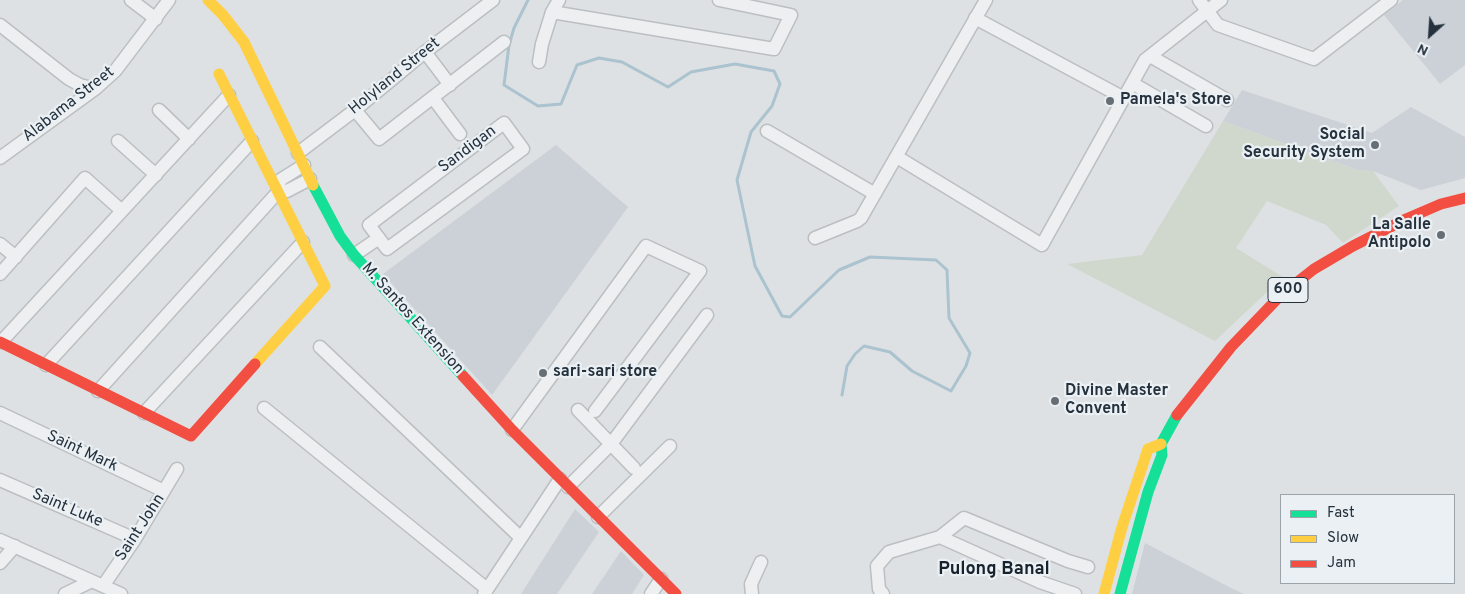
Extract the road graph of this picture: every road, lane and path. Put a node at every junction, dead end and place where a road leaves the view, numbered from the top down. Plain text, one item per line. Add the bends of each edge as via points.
1 (131, 0) edge
2 (169, 0) edge
3 (208, 0) edge
4 (559, 0) edge
5 (719, 0) edge
6 (986, 0) edge
7 (1198, 0) edge
8 (1222, 0) edge
9 (1392, 0) edge
10 (490, 1) edge
11 (1207, 11) junction
12 (552, 12) junction
13 (156, 18) junction
14 (975, 18) junction
15 (1, 28) edge
16 (504, 42) dead end
17 (425, 52) junction
18 (1150, 56) junction
19 (539, 62) dead end
20 (219, 74) dead end
21 (1132, 84) junction
22 (450, 85) junction
23 (95, 89) junction
24 (229, 94) junction
25 (433, 98) junction
26 (1124, 98) junction
27 (1227, 100) dead end
28 (159, 110) dead end
29 (355, 110) junction
30 (1206, 126) dead end
31 (767, 131) dead end
32 (460, 134) dead end
33 (189, 139) junction
34 (118, 141) dead end
35 (252, 141) junction
36 (298, 153) junction
37 (897, 157) junction
38 (0, 158) edge
39 (304, 165) junction
40 (156, 175) junction
41 (310, 179) junction
42 (278, 192) junction
43 (875, 194) junction
44 (1465, 198) edge
45 (122, 211) junction
46 (379, 238) junction
47 (815, 238) dead end
48 (302, 242) junction
49 (0, 244) edge
50 (354, 255) junction
51 (16, 257) junction
52 (0, 274) edge
53 (707, 315) dead end
54 (1, 342) edge
55 (320, 346) dead end
56 (46, 365) junction
57 (98, 390) junction
58 (264, 408) dead end
59 (578, 410) dead end
60 (595, 412) dead end
61 (0, 413) edge
62 (144, 413) junction
63 (512, 430) junction
64 (611, 444) junction
65 (1161, 444) junction
66 (670, 446) dead end
67 (634, 468) dead end
68 (177, 469) dead end
69 (0, 480) edge
70 (564, 482) junction
71 (164, 491) junction
72 (598, 517) junction
73 (940, 537) junction
74 (135, 538) junction
75 (521, 538) junction
76 (0, 540) edge
77 (15, 546) junction
78 (761, 562) dead end
79 (0, 563) edge
80 (1088, 567) dead end
81 (661, 579) junction
82 (98, 583) junction
83 (485, 591) edge
84 (65, 594) edge
85 (121, 594) edge
86 (652, 594) edge
87 (676, 594) edge
88 (752, 594) edge
89 (883, 594) edge
90 (1075, 594) edge
91 (1104, 594) edge
92 (1120, 594) edge

1 - 13 street
2 - 13 street, Alabama Street
3 - 36 street, M. Santos Extension via 244,42
4 - 12 street
5 - 12 street via 791,15 774,49
6 - 14 street
7 - 11 street
8 - 11 street
9 - 11 street via 1314,59 1218,25
10 - 17 street, Holyland Street
11 - 18 street
12 - 19 street
13 - 23 street, Alabama Street via 115,71
14 - 26 street
14 - 37 street
15 - 23 street via 69,79
16 - 22 street
17 - 22 street
17 - 29 street, Holyland Street
18 - 21 street
18 - 27 street
20 - 24 street
21 - 26 street
21 - 30 street
22 - 25 street
23 - 38 street, Alabama Street
24 - 33 street
24 - 35 street
25 - 29 street via 379,139
25 - 32 street
26 - 37 street via 1042,245
28 - 33 street
29 - 36 street, Holyland Street
31 - 43 street
33 - 40 street
34 - 40 street
35 - 42 street
35 - 56 street
36 - 39 street, M. Santos Extension
37 - 43 street
39 - 41 street, M. Santos Extension
39 - 42 street via 280,180
40 - 45 street
41 - 42 street
41 - 50 street, M. Santos Extension via 340,236
42 - 48 street
42 - 57 street
43 - 47 street via 857,221
44 - 65 street, 600 via 1406,218 1314,269 1281,295 1231,347 1178,413
45 - 51 street via 85,178
45 - 54 street
46 - 46 street, Sandigan via 387,249 523,149 504,123 369,225
46 - 50 street
48 - 62 street
48 - 62 street via 325,286 191,436
49 - 51 street
50 - 63 street, M. Santos Extension
51 - 52 street
53 - 64 street
54 - 56 street
55 - 75 street
56 - 57 street
57 - 62 street
58 - 83 street
59 - 64 street
60 - 63 street via 700,271 646,246
61 - 71 street, Saint Mark
63 - 70 street, M. Santos Extension
64 - 67 street
64 - 70 street
65 - 91 street, 600 via 1148,449
65 - 92 street, 600 via 1162,455 1148,492
66 - 72 street
68 - 71 street, Saint John
69 - 74 street, Saint Luke
70 - 72 street, M. Santos Extension
70 - 75 street
71 - 74 street, Saint John
72 - 81 street, M. Santos Extension
73 - 80 street via 964,518
73 - 89 street via 889,552 877,566
73 - 90 street via 1040,582
74 - 82 street, Saint John
75 - 83 street
76 - 77 street
77 - 79 street
77 - 82 street
78 - 88 street via 751,584
81 - 86 street
81 - 87 street, M. Santos Extension
82 - 84 street
82 - 85 street

